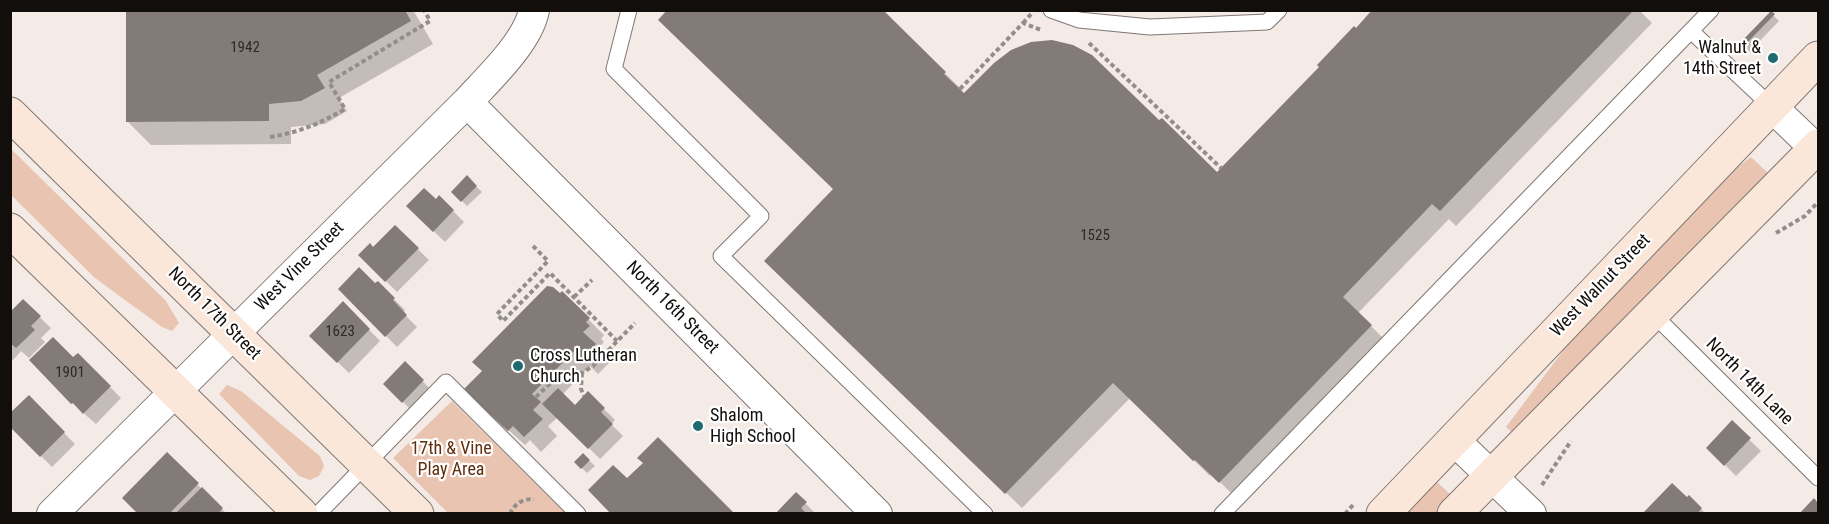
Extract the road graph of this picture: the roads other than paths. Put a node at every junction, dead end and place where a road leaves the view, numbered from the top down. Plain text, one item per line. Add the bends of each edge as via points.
1 (534, 10) edge
2 (629, 10) edge
3 (1051, 10) edge
4 (1279, 10) edge
5 (1711, 10) edge
6 (1691, 31) junction
7 (1818, 58) edge
8 (467, 102) junction
9 (1772, 107) junction
10 (10, 114) edge
11 (1818, 149) edge
12 (10, 230) edge
13 (1652, 313) junction
14 (233, 333) junction
15 (175, 392) junction
16 (1454, 439) junction
17 (367, 464) junction
18 (1491, 476) junction
19 (1818, 478) edge
20 (52, 513) edge
21 (302, 513) edge
22 (318, 513) edge
23 (417, 513) edge
24 (578, 513) edge
25 (877, 513) edge
26 (985, 513) edge
27 (1222, 513) edge
28 (1383, 513) edge
29 (1454, 513) edge
30 (1531, 513) edge

1 - 8 street, West Vine Street via 533,19 512,53
2 - 26 lane via 614,69 761,216 722,256
3 - 4 lane via 1079,20 1150,27 1267,22
5 - 6 lane
6 - 9 lane
6 - 27 lane
7 - 9 main road, West Walnut Street
8 - 14 street, West Vine Street
8 - 25 street, North 16th Street
9 - 11 street
9 - 16 main road, West Walnut Street
10 - 14 main road, North 17th Street
11 - 13 main road
12 - 15 main road
13 - 18 main road
13 - 19 lane, North 14th Lane
14 - 15 street, West Vine Street
14 - 17 main road, North 17th Street
15 - 20 street, West Vine Street
15 - 21 main road
16 - 18 street
16 - 28 main road, West Walnut Street
17 - 22 lane
17 - 23 main road, North 17th Street
17 - 24 lane via 446,382
18 - 29 main road
18 - 30 street

